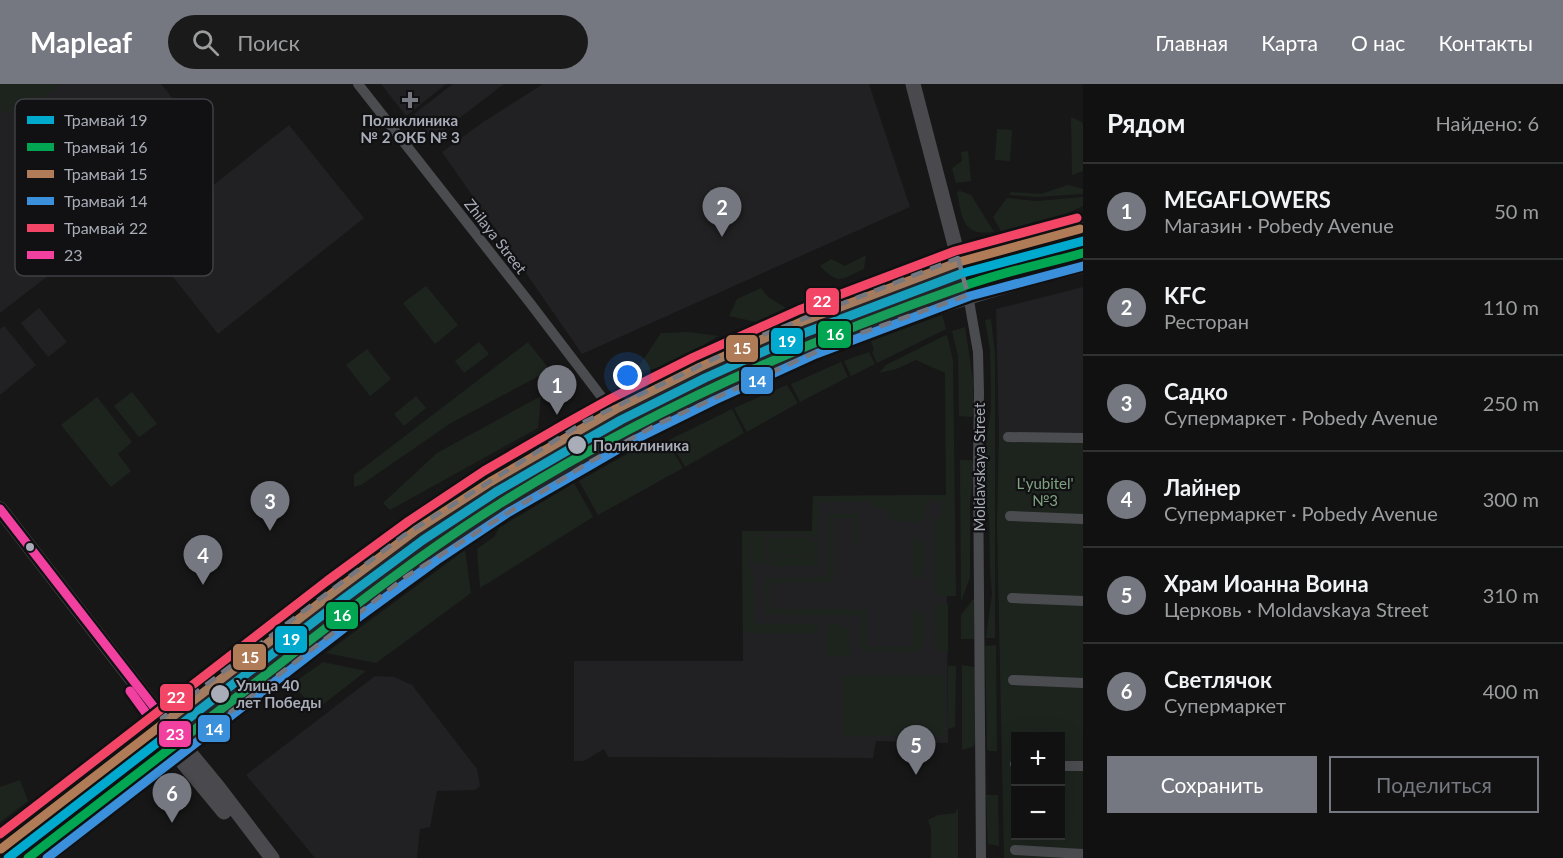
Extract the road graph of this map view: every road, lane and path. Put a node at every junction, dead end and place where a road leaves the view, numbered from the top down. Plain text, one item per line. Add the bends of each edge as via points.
1 (358, 84) edge
2 (913, 84) edge
3 (1083, 224) edge
4 (958, 258) junction
5 (1083, 265) edge
6 (968, 295) junction
7 (610, 408) junction
8 (1008, 437) dead end
9 (1083, 438) edge
10 (0, 509) edge
11 (1010, 516) dead end
12 (0, 519) edge
13 (1083, 519) edge
14 (1012, 598) dead end
15 (1083, 601) edge
16 (1013, 680) dead end
17 (1083, 683) edge
18 (158, 721) junction
19 (181, 751) junction
20 (1065, 766) edge
21 (1083, 766) edge
22 (0, 844) edge
23 (1015, 850) dead end
24 (1083, 854) edge
25 (45, 858) edge
26 (260, 858) edge
27 (272, 858) edge
28 (981, 858) edge

1 - 7 street, Zhilaya Street
2 - 4 street, Moldavskaya Street
3 - 4 main road
4 - 6 street, Moldavskaya Street
4 - 7 main road via 765,334
5 - 6 main road
6 - 19 main road via 847,338 656,425 588,463 407,576
6 - 28 street, Moldavskaya Street via 980,393
7 - 18 main road via 482,483 403,536
8 - 9 street
10 - 18 street
11 - 13 street
12 - 18 street
14 - 15 street
16 - 17 street
18 - 19 main road
18 - 22 main road
19 - 25 main road
19 - 26 street
19 - 27 street via 218,787
20 - 21 street
23 - 24 street

